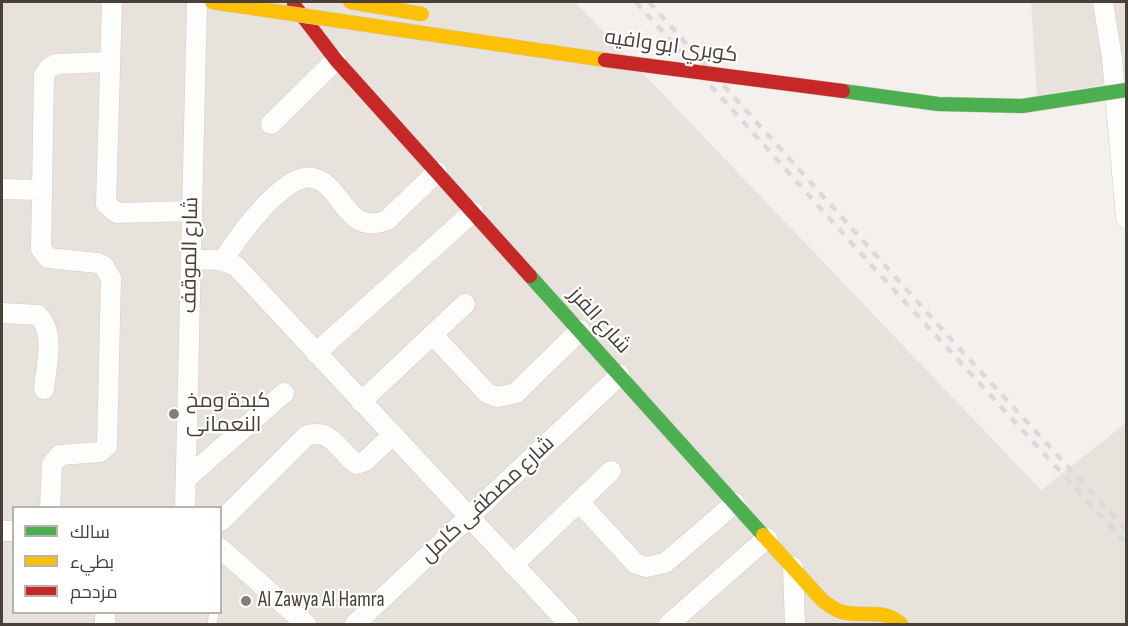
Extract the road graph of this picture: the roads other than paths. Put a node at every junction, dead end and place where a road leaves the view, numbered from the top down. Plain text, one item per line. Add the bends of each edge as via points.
1 (112, 2) edge
2 (197, 2) edge
3 (212, 2) edge
4 (291, 2) edge
5 (350, 2) edge
6 (1103, 2) edge
7 (439, 16) dead end
8 (336, 60) junction
9 (108, 62) junction
10 (1122, 62) edge
11 (1097, 77) dead end
12 (1126, 90) edge
13 (271, 124) dead end
14 (437, 172) junction
15 (2, 189) edge
16 (41, 190) junction
17 (192, 211) junction
18 (473, 212) junction
19 (1126, 218) edge
20 (224, 260) junction
21 (191, 261) junction
22 (465, 304) dead end
23 (2, 313) edge
24 (580, 330) junction
25 (433, 335) junction
26 (316, 352) junction
27 (620, 375) junction
28 (44, 389) dead end
29 (284, 393) dead end
30 (361, 402) junction
31 (393, 435) junction
32 (611, 471) dead end
33 (186, 479) junction
34 (579, 502) junction
35 (735, 503) junction
36 (50, 506) edge
37 (185, 506) edge
38 (470, 518) junction
39 (222, 520) edge
40 (767, 538) junction
41 (222, 555) edge
42 (513, 565) junction
43 (793, 567) junction
44 (846, 619) edge
45 (306, 624) edge
46 (355, 624) edge
47 (569, 624) edge
48 (669, 624) edge
49 (795, 624) edge
50 (901, 624) edge

1 - 9 street
2 - 17 street, شارع الموقف
3 - 12 main road, كوبري ابو وافيه, bridge via 938,104 1022,106
4 - 8 main road, شارع الفرز
5 - 7 main road, bridge
6 - 10 street
8 - 13 street
8 - 14 main road, شارع الفرز
9 - 16 street via 56,64 44,75
9 - 17 street via 106,204 117,213
10 - 11 main road
10 - 19 street
14 - 18 main road, شارع الفرز
14 - 20 street via 378,224 358,220 322,183 303,177 246,224
15 - 16 street
16 - 36 street via 40,244 44,254 54,259 99,263 111,278 107,447 100,452 60,455 52,464
17 - 21 street, شارع الموقف
18 - 24 main road, شارع الفرز
18 - 26 street
20 - 21 street
20 - 26 street via 236,266
21 - 33 street, شارع الموقف
22 - 25 street
23 - 28 street via 38,315 46,323
24 - 25 street via 516,393 507,397 487,393
24 - 27 main road, شارع الفرز
25 - 30 street
26 - 30 street
27 - 35 main road, شارع الفرز
27 - 38 street, شارع مصطفى كامل
29 - 33 street
30 - 31 street
31 - 38 street
31 - 39 street via 357,464 330,436 306,436
32 - 34 street
33 - 37 street, شارع الموقف
34 - 35 street via 636,564 646,567 666,563
34 - 42 street
35 - 40 main road, شارع الفرز
38 - 42 street
38 - 46 street, شارع مصطفى كامل
40 - 43 main road, شارع الفرز
40 - 48 street
41 - 45 street
42 - 47 street
43 - 44 main road, شارع الفرز via 822,600
43 - 49 street
44 - 50 main road, شارع الفرز via 880,613

